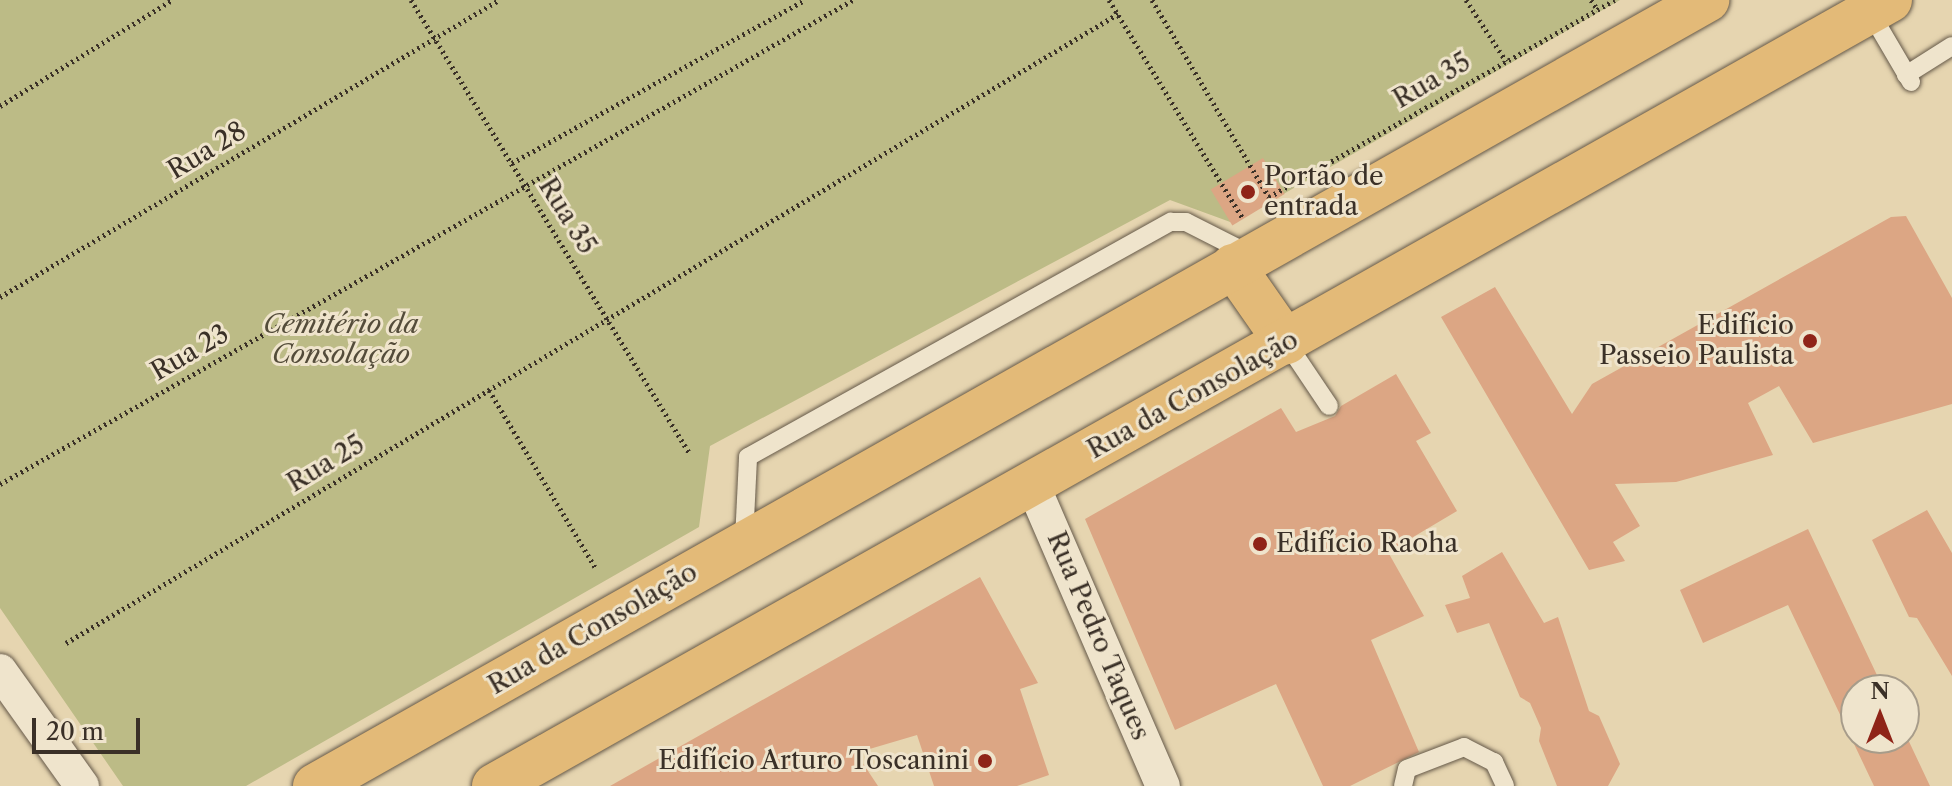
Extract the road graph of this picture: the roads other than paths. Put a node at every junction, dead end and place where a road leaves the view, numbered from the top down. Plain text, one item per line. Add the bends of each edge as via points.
1 (1707, 0) edge
2 (1880, 6) edge
3 (1952, 46) edge
4 (1245, 250) junction
5 (1286, 342) junction
6 (1329, 406) dead end
7 (1033, 486) junction
8 (744, 543) junction
9 (0, 671) edge
10 (82, 786) edge
11 (315, 786) edge
12 (494, 786) edge
13 (1163, 786) edge
14 (1403, 786) edge
15 (1505, 786) edge

1 - 4 main road, Rua da Consolação
2 - 3 lane via 1908,78
2 - 5 main road, Rua da Consolação
4 - 5 main road
4 - 8 main road, Rua da Consolação
4 - 8 lane via 1186,222 1171,222 748,457 743,473
5 - 6 lane
5 - 7 main road, Rua da Consolação
7 - 12 main road, Rua da Consolação
7 - 13 street, Rua Pedro Taques
8 - 11 main road, Rua da Consolação
9 - 10 street
14 - 15 lane via 1407,769 1464,747 1494,762

